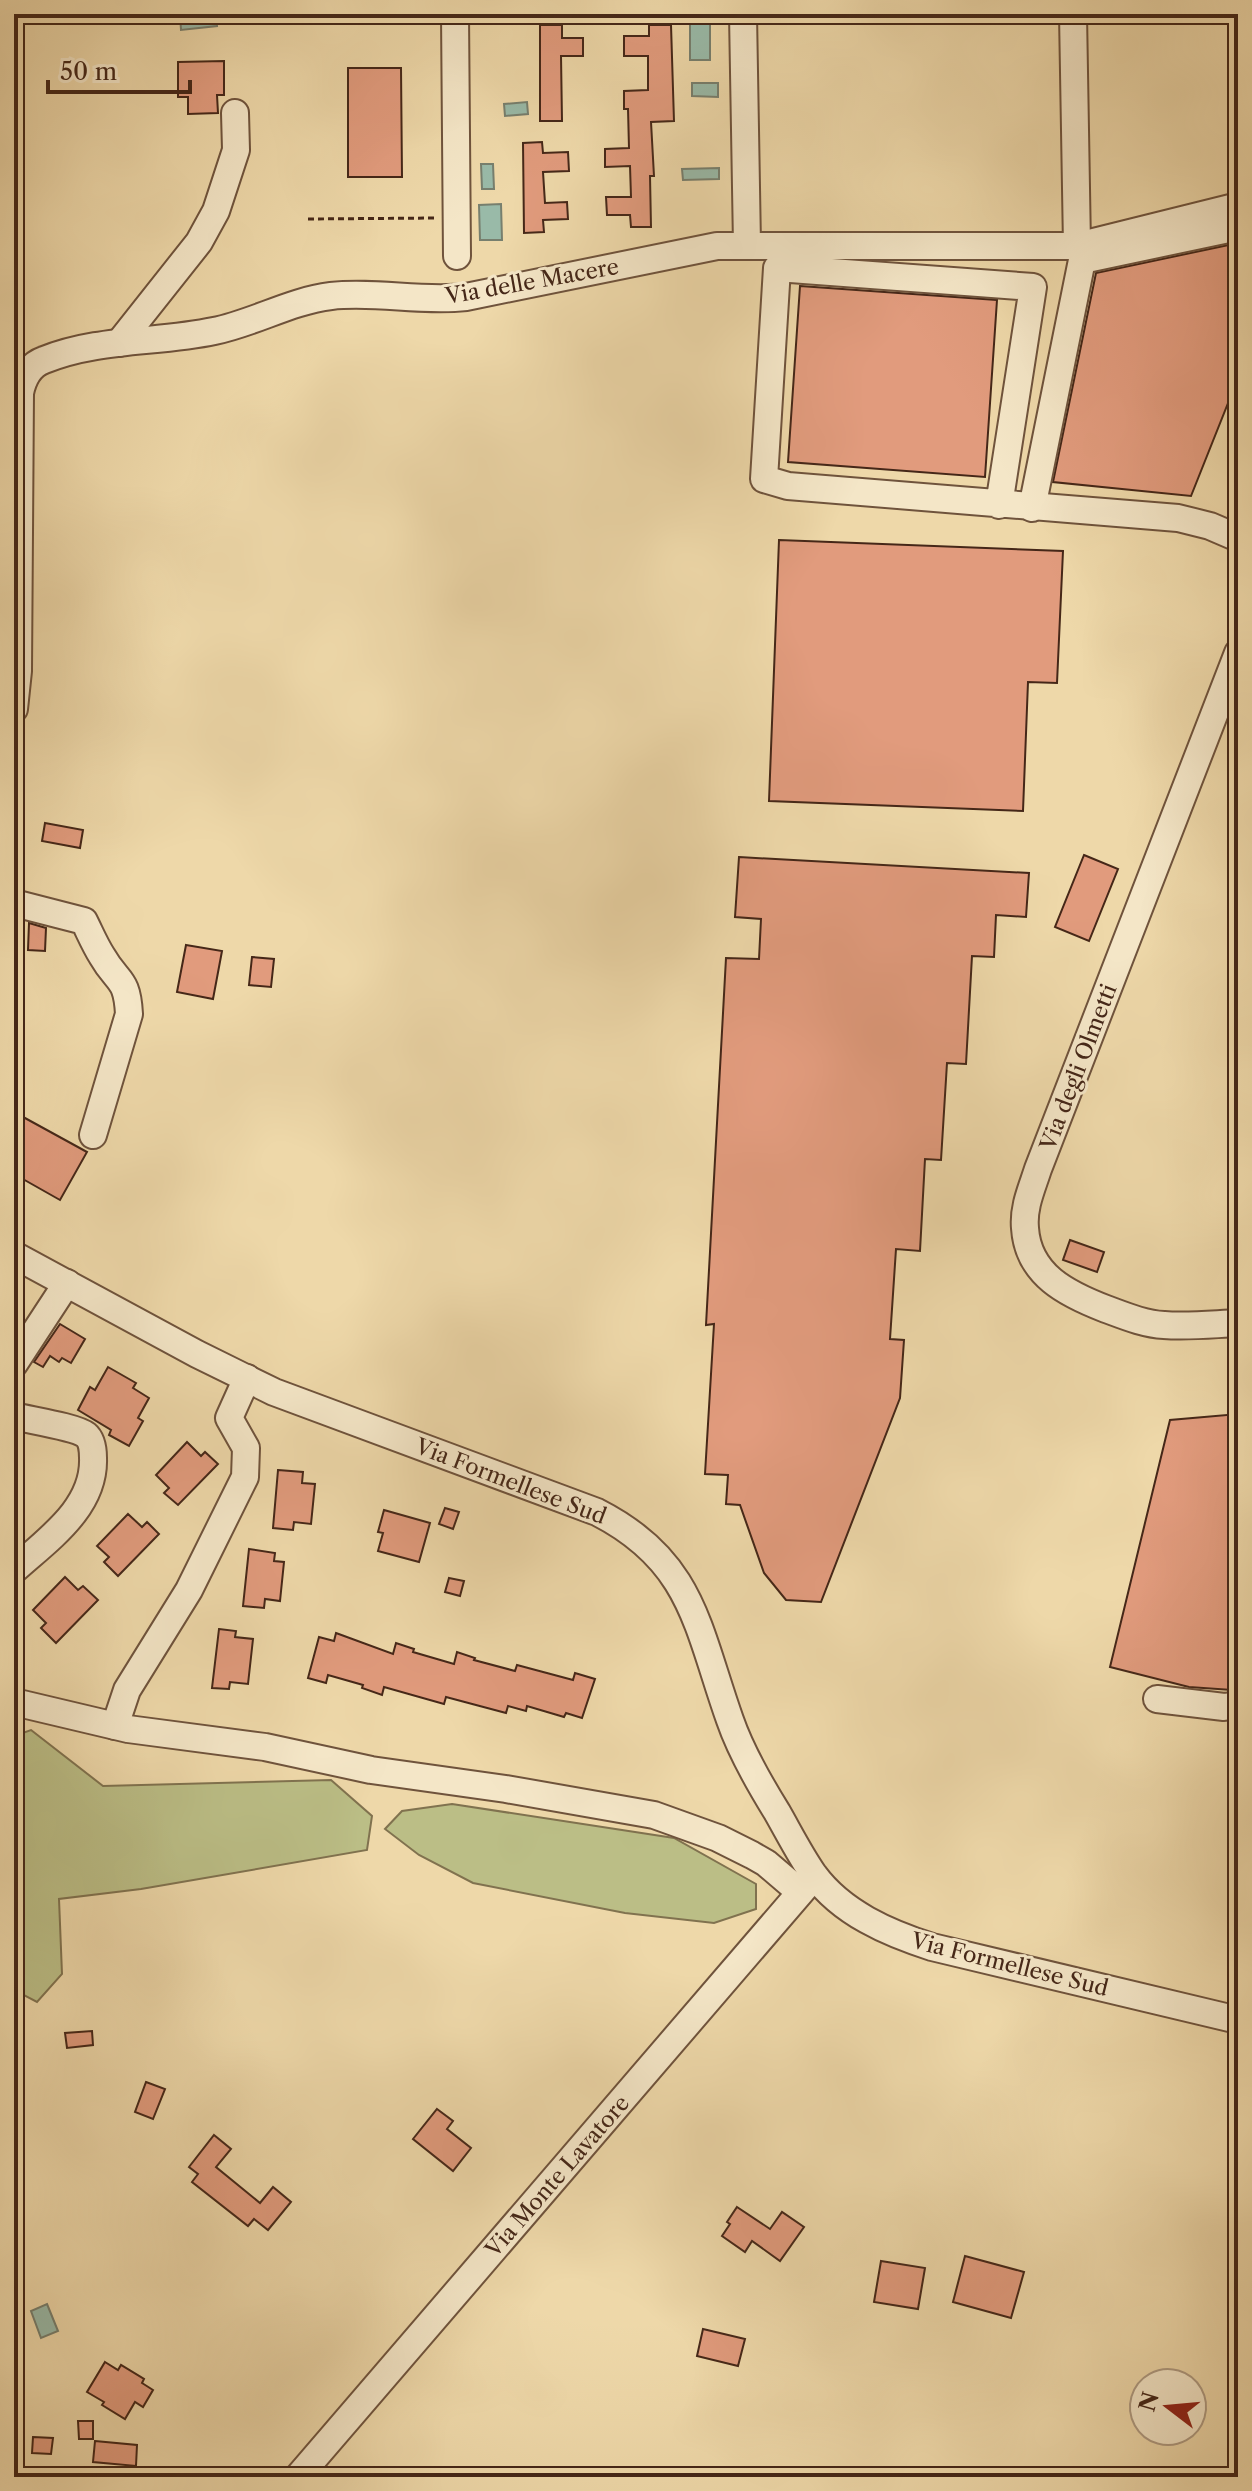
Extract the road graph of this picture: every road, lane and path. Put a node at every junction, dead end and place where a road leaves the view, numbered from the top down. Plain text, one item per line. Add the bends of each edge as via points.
1 (455, 14) edge
2 (743, 14) edge
3 (1073, 14) edge
4 (235, 113) dead end
5 (1238, 206) edge
6 (437, 218) dead end
7 (308, 219) dead end
8 (1238, 227) edge
9 (747, 245) junction
10 (1077, 246) junction
11 (457, 256) dead end
12 (119, 343) junction
13 (17, 384) edge
14 (999, 505) junction
15 (1032, 508) junction
16 (1238, 538) edge
17 (1236, 663) edge
18 (14, 709) edge
19 (14, 903) edge
20 (93, 1135) dead end
21 (14, 1255) edge
22 (67, 1283) junction
23 (1238, 1323) edge
24 (14, 1364) edge
25 (247, 1378) junction
26 (14, 1416) edge
27 (14, 1570) edge
28 (1157, 1699) dead end
29 (14, 1702) edge
30 (1238, 1705) edge
31 (115, 1726) junction
32 (808, 1884) junction
33 (1238, 2020) edge
34 (303, 2476) edge

1 - 11 street
2 - 9 street
3 - 10 street
4 - 12 street via 236,150 216,211 199,242
5 - 10 street, Via delle Macere
6 - 7 path
8 - 15 street via 1082,260
9 - 10 street, Via delle Macere
9 - 12 street, Via delle Macere via 701,248 453,299 322,297 219,330
12 - 13 street, Via delle Macere via 44,359
13 - 18 street, Via delle Macere
14 - 14 street via 784,486 764,479 777,268 1033,287
14 - 15 street
15 - 16 street via 1178,518
17 - 23 street, Via degli Olmetti via 1038,1169 1025,1224 1027,1245 1041,1271 1083,1300 1156,1324
19 - 20 street via 84,921 128,995 129,1014
21 - 22 street, Via Formellese Sud
22 - 24 street
22 - 25 street, Via Formellese Sud
25 - 31 street via 229,1418 246,1448 245,1477 189,1590 127,1690
25 - 32 street, Via Formellese Sud via 597,1512 645,1542 670,1570 692,1610 738,1741
26 - 27 street via 85,1435 93,1465 76,1510
28 - 30 street
29 - 31 street
31 - 32 street via 654,1815 718,1838
32 - 33 street, Via Formellese Sud via 907,1939
32 - 34 street, Via Monte Lavatore

